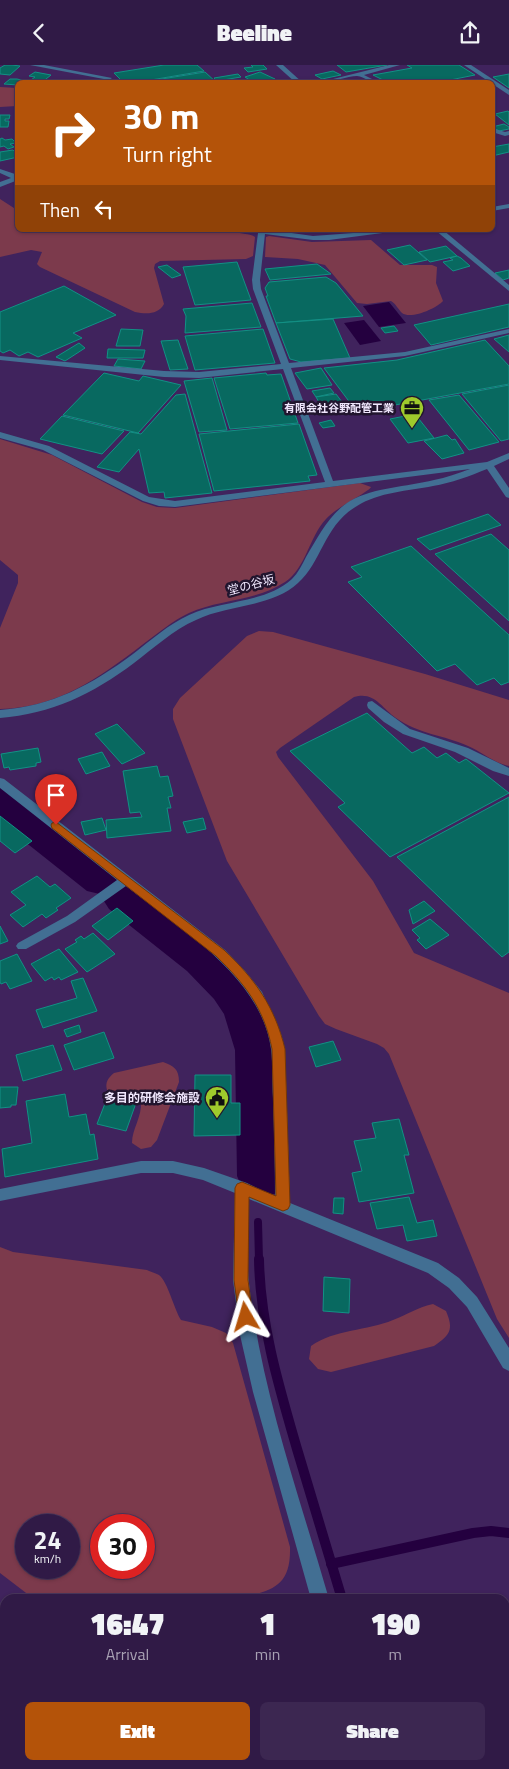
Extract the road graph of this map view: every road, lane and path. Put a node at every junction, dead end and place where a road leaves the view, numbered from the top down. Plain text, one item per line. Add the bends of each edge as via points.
1 (33, 65) edge
2 (279, 65) edge
3 (396, 65) edge
4 (467, 65) edge
5 (358, 74) junction
6 (110, 77) edge
7 (296, 80) edge
8 (333, 80) edge
9 (371, 80) edge
10 (490, 80) edge
11 (495, 84) edge
12 (509, 93) edge
13 (495, 131) edge
14 (509, 133) edge
15 (0, 171) edge
16 (15, 177) edge
17 (15, 179) edge
18 (0, 185) edge
19 (509, 206) edge
20 (495, 208) edge
21 (258, 232) edge
22 (276, 232) edge
23 (375, 232) edge
24 (440, 232) edge
25 (509, 289) edge
26 (509, 331) edge
27 (0, 358) edge
28 (286, 367) junction
29 (0, 435) edge
30 (509, 456) edge
31 (489, 465) junction
32 (330, 483) junction
33 (509, 495) edge
34 (372, 705) dead end
35 (0, 714) edge
36 (509, 772) edge
37 (0, 782) edge
38 (126, 880) junction
39 (22, 946) dead end
40 (242, 1188) junction
41 (0, 1195) edge
42 (283, 1205) junction
43 (509, 1363) edge
44 (319, 1594) edge

1 - 6 street
2 - 7 street
3 - 5 street
4 - 10 street
5 - 8 street
5 - 9 street
11 - 12 street
13 - 14 street
15 - 16 street
17 - 18 street
19 - 20 street
21 - 28 street via 257,289
22 - 23 street via 330,238
24 - 25 street
26 - 28 street via 405,354
27 - 28 street via 175,375
28 - 32 street
29 - 32 street via 46,448 159,503 175,504
30 - 31 street, 堂の谷坂
31 - 32 street
31 - 33 street
31 - 35 street, 堂の谷坂 via 356,502 331,522 294,583 263,597 216,607 192,617 106,679 71,699 30,711
34 - 36 street via 392,723 418,737 462,750
37 - 38 street
38 - 39 street via 71,919
38 - 42 street via 220,953 243,975 266,1010 278,1049
40 - 41 street via 173,1167 141,1167
40 - 42 street
40 - 44 street via 241,1280 248,1335
42 - 43 street via 433,1268 472,1302

